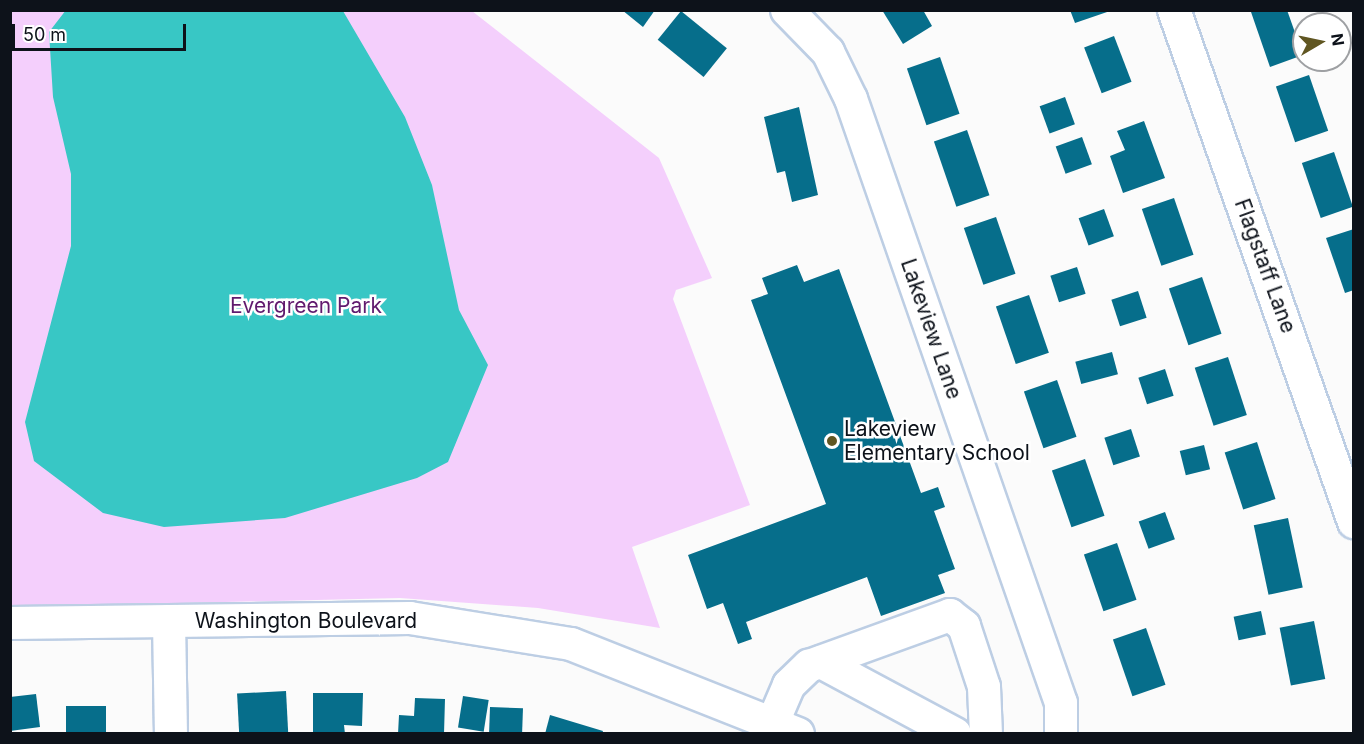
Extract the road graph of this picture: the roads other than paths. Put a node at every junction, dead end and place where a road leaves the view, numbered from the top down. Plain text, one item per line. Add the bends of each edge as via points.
1 (787, 10) edge
2 (1174, 10) edge
3 (1353, 522) edge
4 (169, 621) junction
5 (10, 623) edge
6 (821, 662) junction
7 (780, 730) edge
8 (171, 734) edge
9 (956, 734) edge
10 (986, 734) edge
11 (1060, 734) edge

1 - 11 street, Lakeview Lane via 828,52 851,99 1061,703
2 - 3 street, Flagstaff Lane
4 - 5 street, Washington Boulevard
4 - 7 street, Washington Boulevard via 410,618 571,644
4 - 8 street
6 - 7 street via 789,685
6 - 9 street
6 - 10 street via 956,616 984,687

